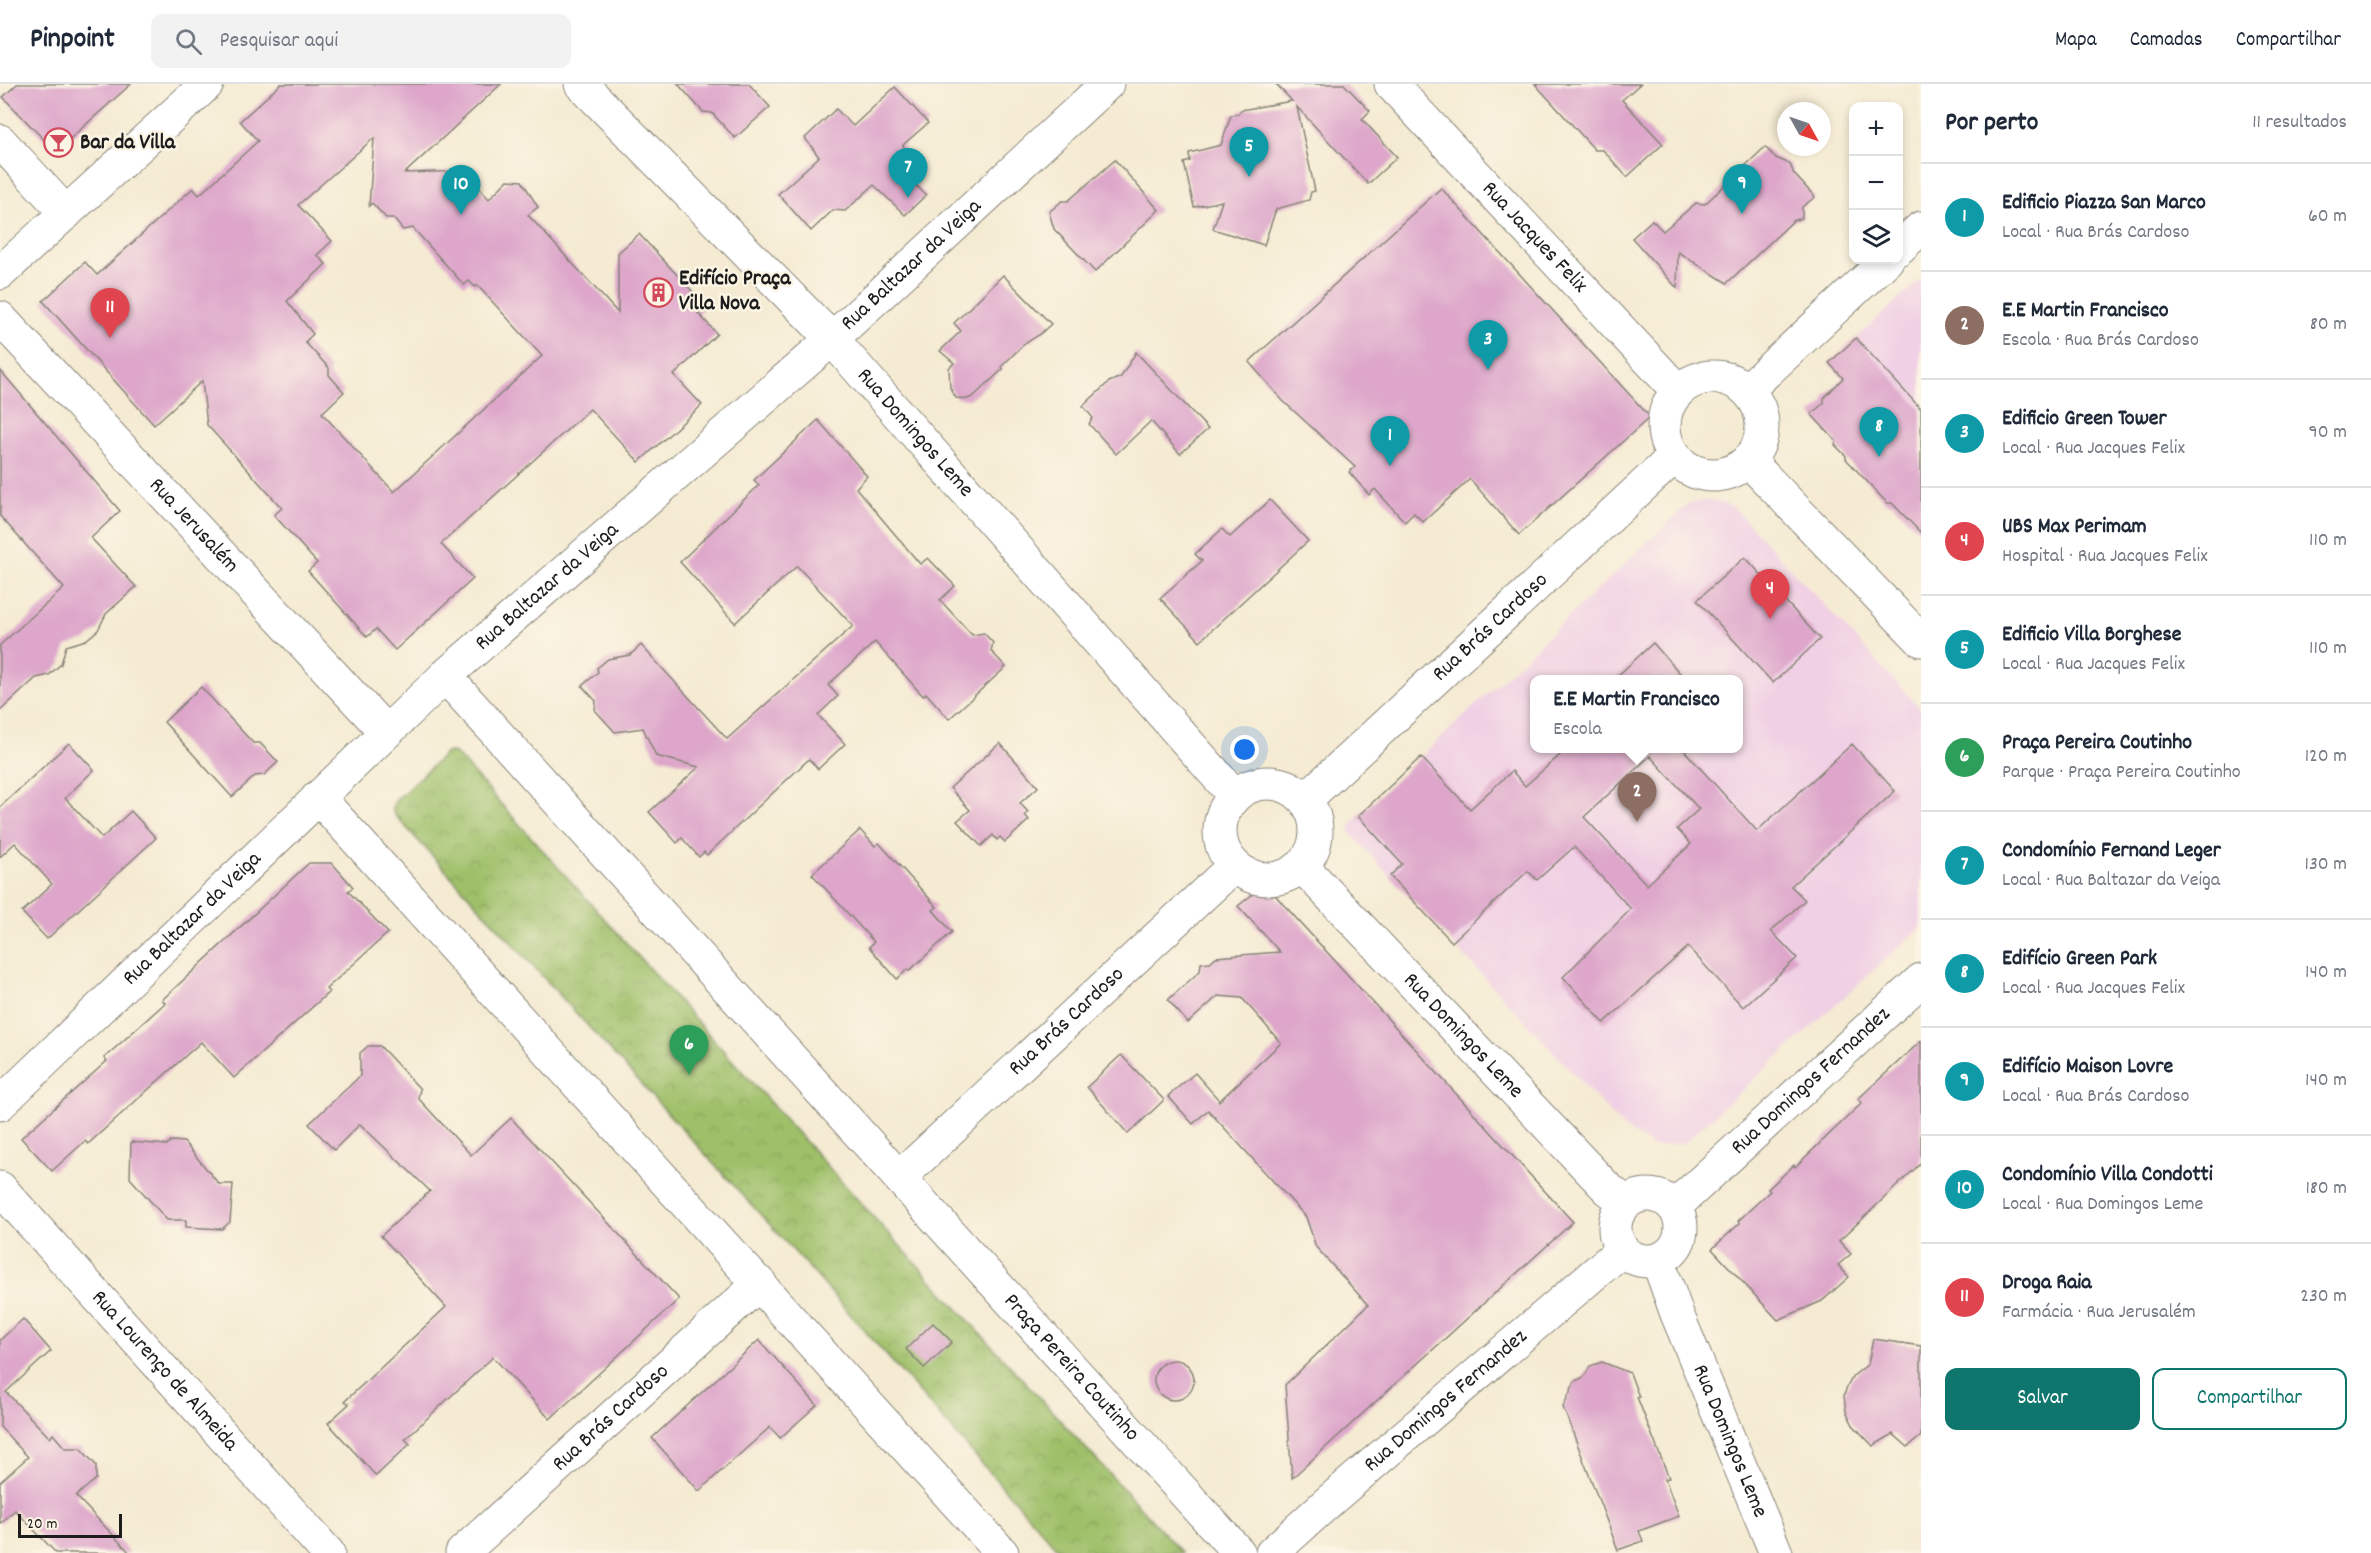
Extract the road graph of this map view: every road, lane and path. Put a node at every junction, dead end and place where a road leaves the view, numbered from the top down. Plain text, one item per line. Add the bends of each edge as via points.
1 (207, 84) edge
2 (581, 84) edge
3 (1107, 84) edge
4 (1391, 84) edge
5 (0, 141) edge
6 (66, 213) junction
7 (1921, 228) edge
8 (1903, 245) edge
9 (1883, 264) edge
10 (0, 273) edge
11 (0, 318) edge
12 (832, 339) junction
13 (1747, 390) junction
14 (1678, 391) junction
15 (1675, 456) junction
16 (1748, 460) junction
17 (1921, 640) edge
18 (446, 676) junction
19 (386, 732) junction
20 (1234, 795) junction
21 (318, 797) junction
22 (1306, 799) junction
23 (1234, 866) junction
24 (1302, 866) junction
25 (1921, 980) edge
26 (0, 1104) edge
27 (900, 1177) junction
28 (0, 1188) edge
29 (1626, 1203) junction
30 (1674, 1207) junction
31 (1622, 1250) junction
32 (1658, 1261) junction
33 (760, 1283) junction
34 (328, 1553) edge
35 (462, 1553) edge
36 (1002, 1553) edge
37 (1239, 1553) edge
38 (1272, 1553) edge
39 (1776, 1553) edge

1 - 6 street
2 - 12 street, Rua Domingos Leme
3 - 12 street, Rua Baltazar da Veiga
4 - 14 street, Rua Jacques Felix
5 - 6 street
6 - 10 street
7 - 8 street
9 - 13 street
11 - 19 street, Rua Jerusalém
12 - 18 street, Rua Baltazar da Veiga
12 - 20 street, Rua Domingos Leme
13 - 14 street via 1734,381 1705,377
13 - 16 street via 1756,402 1762,424 1757,447
14 - 15 street via 1665,416 1668,444
15 - 16 street via 1688,467 1711,474 1735,470
15 - 22 street, Rua Brás Cardoso
16 - 17 street
18 - 19 street, Rua Baltazar da Veiga
18 - 27 street, Praça Pereira Coutinho
19 - 21 street, Rua Baltazar da Veiga
20 - 22 street via 1250,785 1269,782 1287,786
20 - 23 street via 1223,811 1219,830 1222,848
21 - 26 street, Rua Baltazar da Veiga
21 - 33 street
22 - 24 street via 1314,812 1316,831 1312,850
23 - 24 street via 1248,876 1267,880 1286,876
23 - 27 street, Rua Brás Cardoso
24 - 29 street, Rua Domingos Leme via 1607,1188
25 - 30 street, Rua Domingos Fernandez
27 - 37 street, Praça Pereira Coutinho
28 - 34 street, Rua Lourenço de Almeida
29 - 30 street via 1638,1196 1651,1195 1664,1198
29 - 31 street via 1614,1226
30 - 32 street via 1682,1231 1670,1254
31 - 32 street via 1632,1258
31 - 38 street, Rua Domingos Fernandez
32 - 39 street, Rua Domingos Leme
33 - 35 street, Rua Brás Cardoso
33 - 36 street

